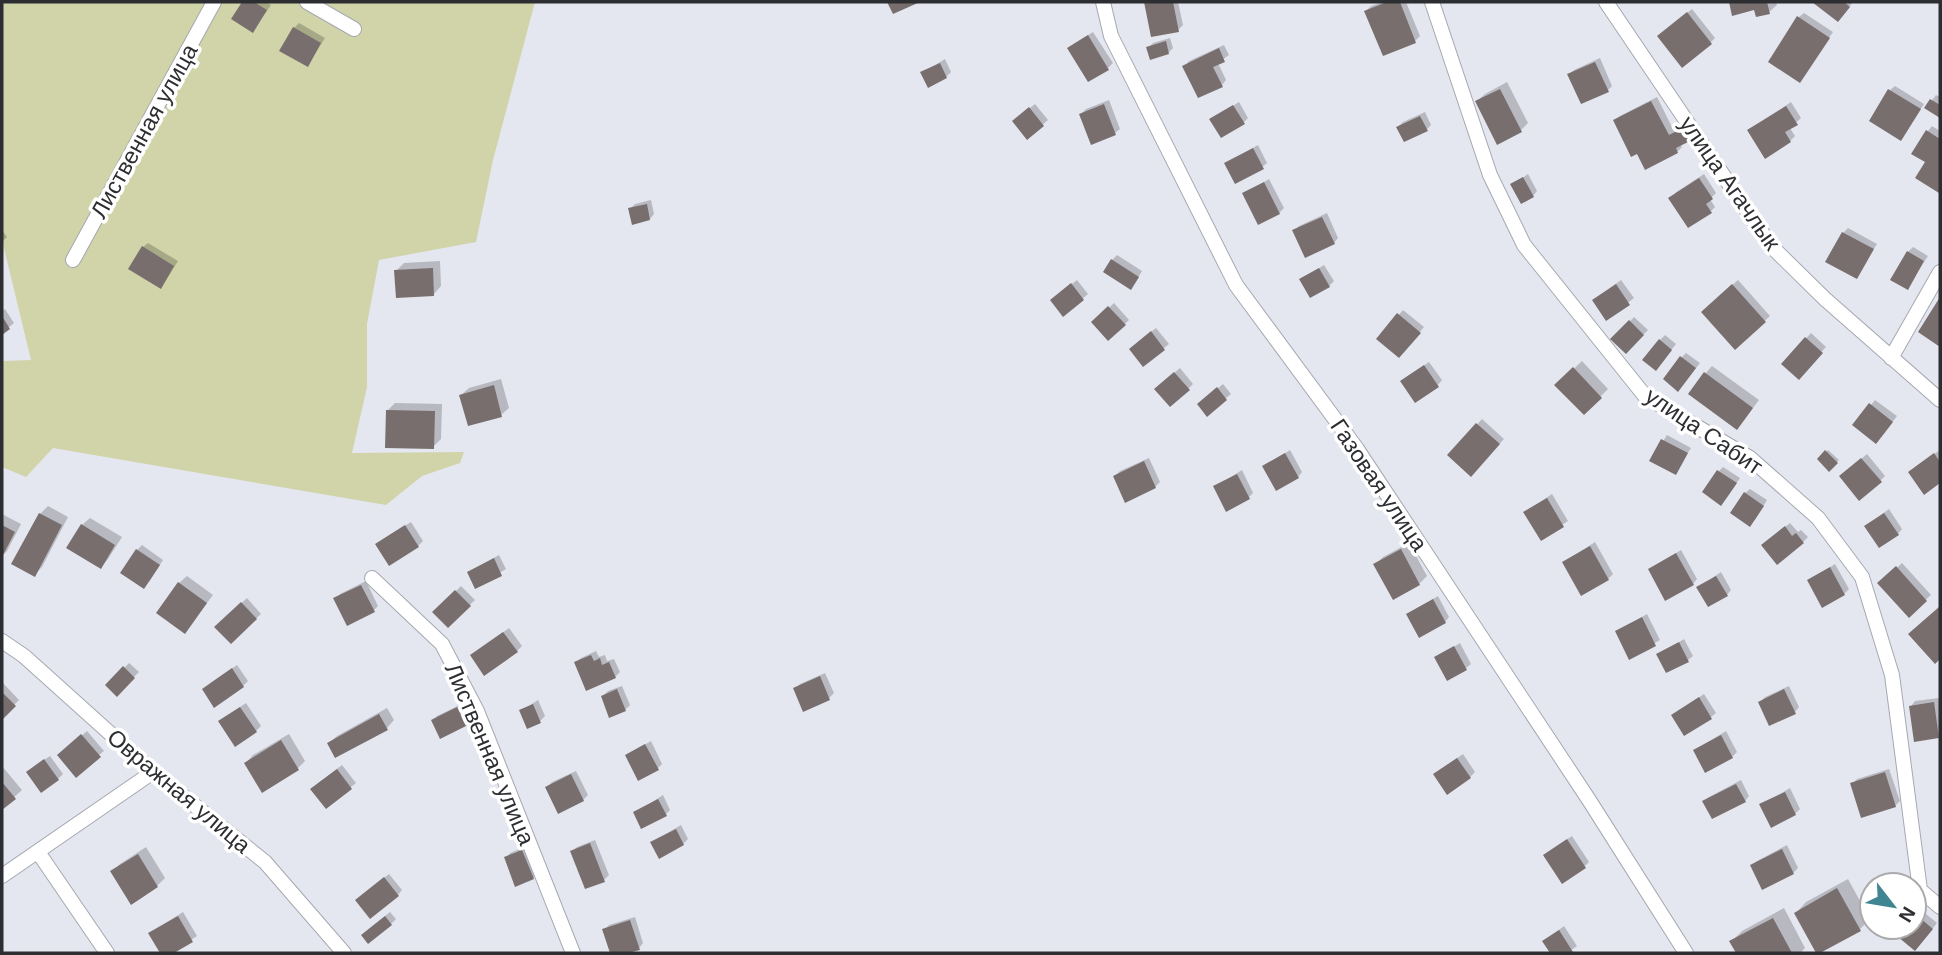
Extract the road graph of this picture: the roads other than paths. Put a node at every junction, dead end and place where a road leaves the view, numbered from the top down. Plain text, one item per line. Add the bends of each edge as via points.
1 (214, 2) edge
2 (307, 2) edge
3 (1103, 2) edge
4 (1432, 2) edge
5 (1606, 2) edge
6 (354, 29) dead end
7 (73, 260) dead end
8 (1940, 272) edge
9 (1891, 358) junction
10 (1940, 400) edge
11 (372, 579) dead end
12 (2, 641) edge
13 (153, 772) junction
14 (38, 852) junction
15 (2, 876) edge
16 (1940, 907) edge
17 (107, 953) edge
18 (344, 953) edge
19 (573, 953) edge
20 (1686, 953) edge

1 - 7 street, Лиственная улица
2 - 6 street
3 - 20 street, Газовая улица via 1111,36 1236,285 1357,449
4 - 16 street, улица Сабит via 1490,175 1524,244 1645,396 1750,458 1818,518 1862,577 1892,675 1920,890
5 - 9 street, улица Агачлык via 1771,246
8 - 9 street
9 - 10 street, улица Агачлык
11 - 19 street, Лиственная улица via 442,644 477,711
12 - 13 street, Овражная улица
13 - 14 street
13 - 18 street, Овражная улица via 265,862
14 - 15 street
14 - 17 street

